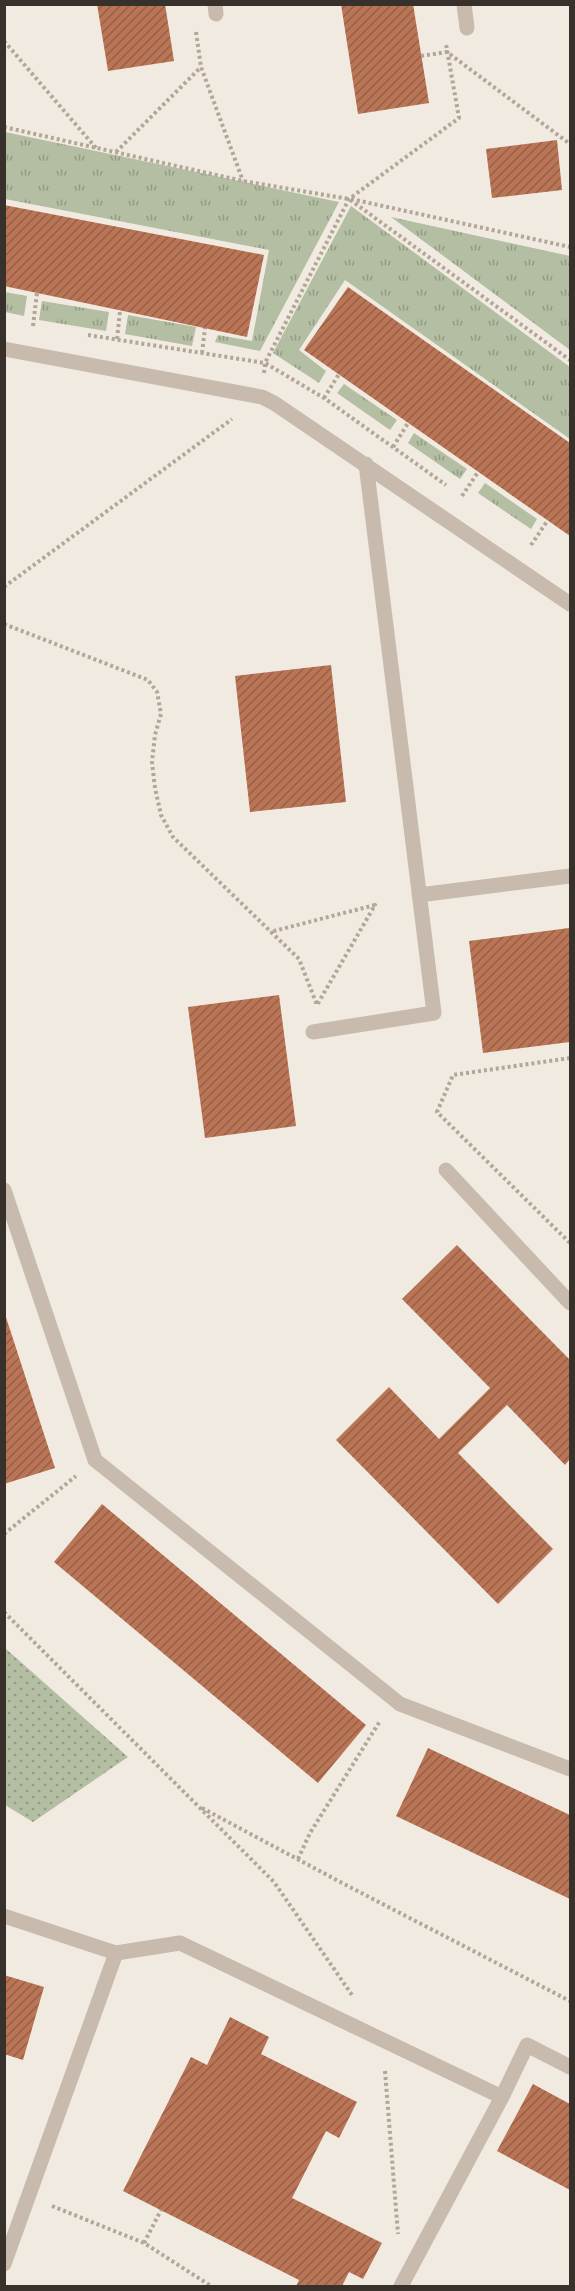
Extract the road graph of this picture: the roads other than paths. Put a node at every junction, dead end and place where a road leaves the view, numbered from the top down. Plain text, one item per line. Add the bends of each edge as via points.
1 (464, 4) edge
2 (467, 28) dead end
3 (4, 349) edge
4 (366, 464) junction
5 (570, 604) edge
6 (570, 876) edge
7 (419, 895) junction
8 (313, 1032) dead end
9 (446, 1170) dead end
10 (4, 1190) edge
11 (570, 1303) edge
12 (570, 1769) edge
13 (4, 1916) edge
14 (116, 1953) junction
15 (570, 2067) edge
16 (502, 2097) junction
17 (4, 2265) edge
18 (400, 2286) edge

1 - 2 lane
3 - 4 lane via 262,397
4 - 5 lane
4 - 7 lane
6 - 7 lane
7 - 8 lane via 434,1013
9 - 11 lane
10 - 12 lane via 95,1460 400,1704
13 - 14 lane
14 - 16 lane via 180,1943
14 - 17 lane
15 - 16 lane via 527,2045
16 - 18 lane

